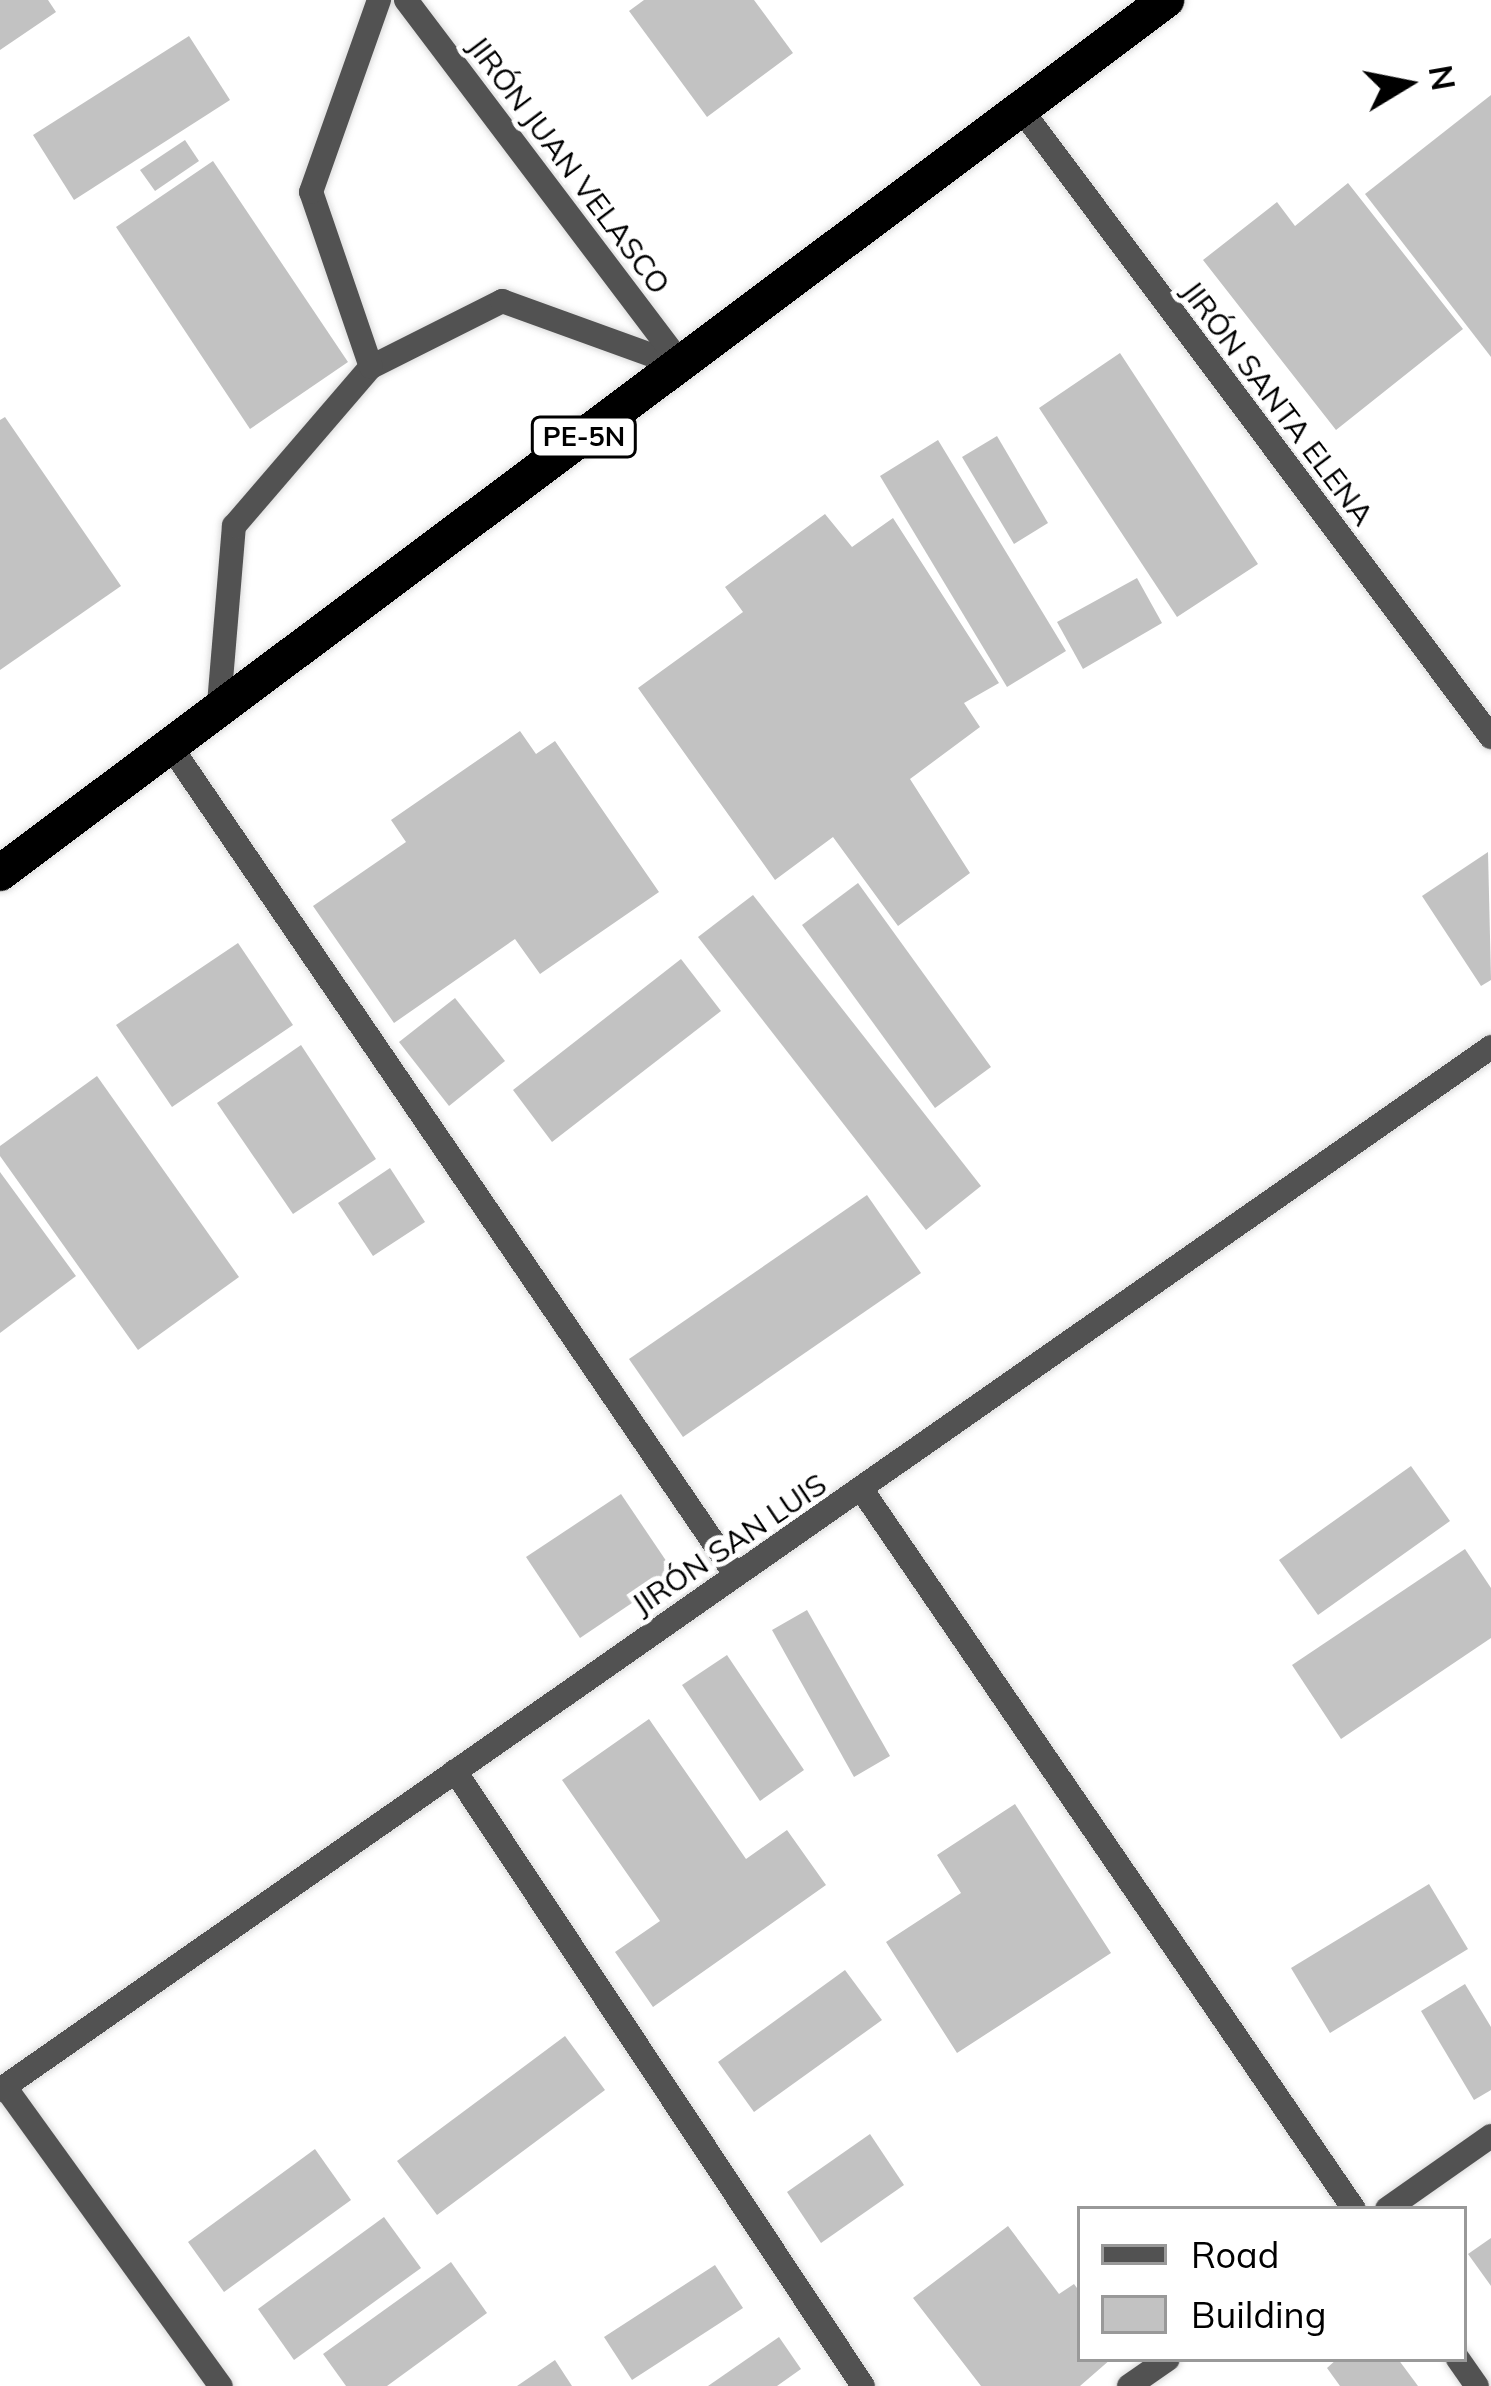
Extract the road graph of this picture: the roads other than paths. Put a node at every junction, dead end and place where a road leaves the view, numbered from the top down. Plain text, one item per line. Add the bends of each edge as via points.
1 (379, 0) edge
2 (406, 0) edge
3 (1166, 0) edge
4 (1017, 104) junction
5 (371, 367) junction
6 (684, 367) junction
7 (219, 704) junction
8 (1491, 737) edge
9 (170, 744) junction
10 (0, 872) edge
11 (1491, 1047) edge
12 (862, 1490) junction
13 (735, 1574) junction
14 (455, 1771) junction
15 (2, 2088) edge
16 (1491, 2136) edge
17 (1352, 2206) edge
18 (1392, 2206) edge
19 (1164, 2362) edge
20 (220, 2386) edge
21 (863, 2386) edge
22 (1129, 2386) edge

1 - 5 street via 311,192
2 - 6 street, JIRÓN JUAN VELASCO
3 - 4 highway, PE-5N
4 - 6 highway, PE-5N
4 - 8 street, JIRÓN SANTA ELENA
5 - 6 street via 502,301
5 - 7 street via 234,526
6 - 7 highway, PE-5N
7 - 9 highway, PE-5N
9 - 10 highway, PE-5N
9 - 13 street
11 - 12 street, JIRÓN SAN LUIS
12 - 13 street, JIRÓN SAN LUIS
12 - 17 street
13 - 14 street, JIRÓN SAN LUIS
14 - 15 street, JIRÓN SAN LUIS
14 - 21 street
15 - 20 street
16 - 18 street
19 - 22 street

